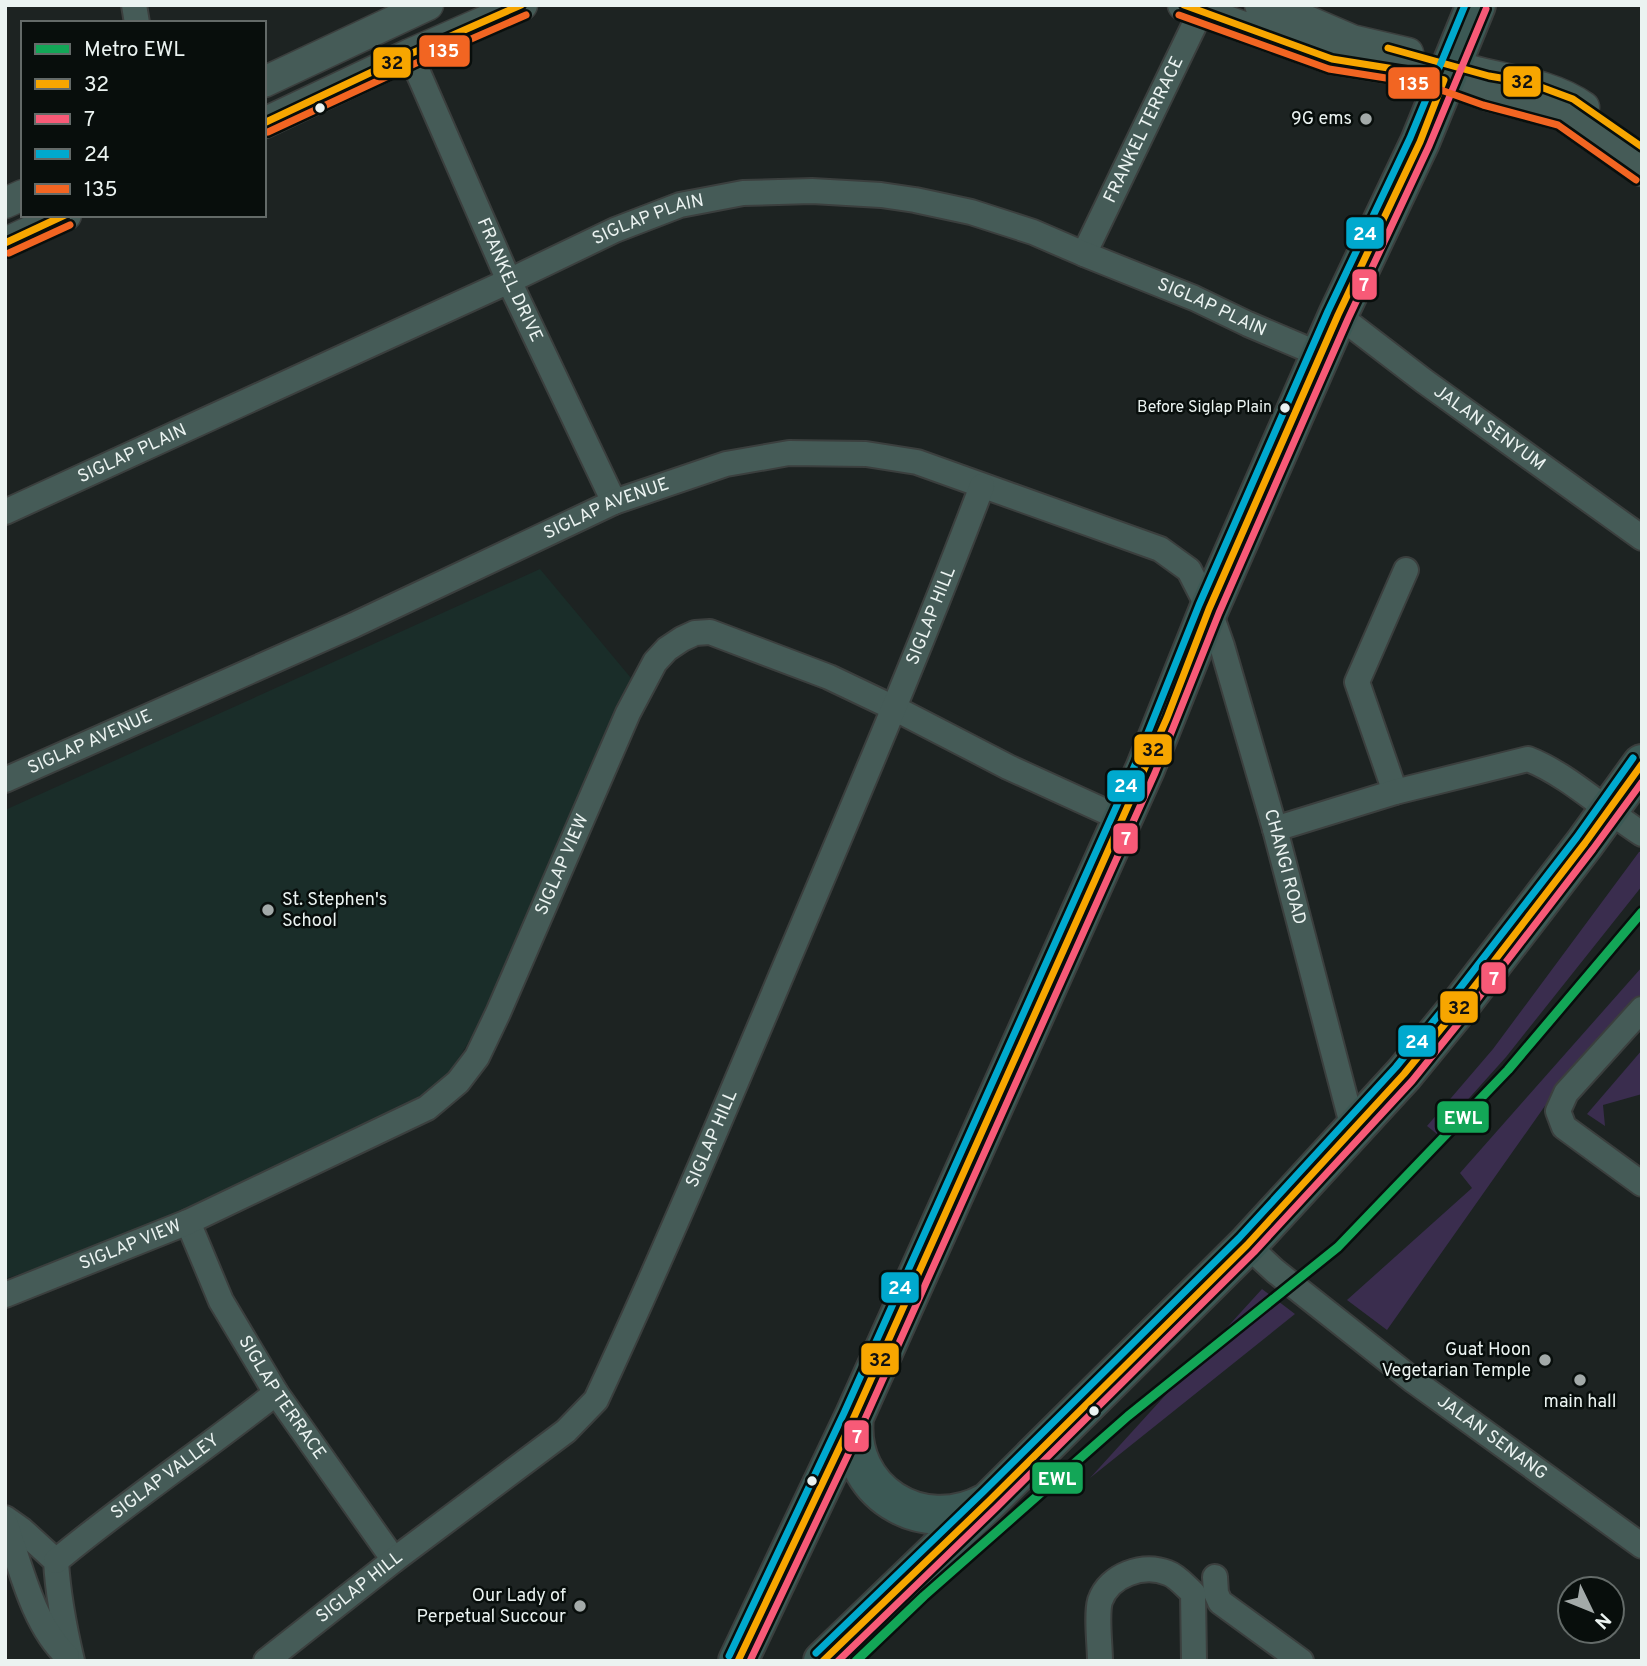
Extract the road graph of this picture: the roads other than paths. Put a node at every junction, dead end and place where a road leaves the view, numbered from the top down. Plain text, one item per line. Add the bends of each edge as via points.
1 (428, 5) edge
2 (522, 5) edge
3 (1260, 5) edge
4 (1476, 5) edge
5 (1196, 7) edge
6 (1314, 14) edge
7 (410, 54) junction
8 (1447, 73) junction
9 (266, 81) edge
10 (266, 122) edge
11 (1642, 147) edge
12 (1642, 171) edge
13 (21, 196) edge
14 (5, 203) edge
15 (62, 217) edge
16 (5, 243) edge
17 (1084, 254) junction
18 (509, 281) junction
19 (1338, 315) junction
20 (1321, 355) junction
21 (982, 486) junction
22 (614, 502) junction
23 (5, 512) edge
24 (1642, 538) edge
25 (1406, 570) dead end
26 (1209, 608) junction
27 (894, 708) junction
28 (1642, 764) edge
29 (5, 780) edge
30 (1395, 792) junction
31 (1608, 811) junction
32 (1122, 819) junction
33 (1275, 829) junction
34 (1642, 834) edge
35 (1642, 1009) edge
36 (1353, 1128) junction
37 (1642, 1184) edge
38 (188, 1222) junction
39 (1247, 1245) junction
40 (5, 1295) edge
41 (276, 1393) junction
42 (854, 1417) junction
43 (990, 1500) junction
44 (5, 1520) edge
45 (1642, 1546) edge
46 (394, 1560) junction
47 (56, 1561) junction
48 (1215, 1577) dead end
49 (72, 1661) edge
50 (266, 1661) edge
51 (738, 1661) edge
52 (823, 1661) edge
53 (1100, 1661) edge
54 (1194, 1661) edge
55 (1301, 1661) edge

1 - 9 street
2 - 7 street
3 - 6 street
4 - 8 main road
5 - 8 street via 1332,59
5 - 17 street, FRANKEL TERRACE
6 - 8 street via 1352,40 1415,54
7 - 10 street
7 - 18 street, FRANKEL DRIVE
8 - 11 street via 1530,83 1573,99
8 - 12 street via 1486,95 1562,115
8 - 19 main road via 1420,142
13 - 14 street
15 - 16 street
17 - 18 street, SIGLAP PLAIN via 971,212 915,200 776,191 680,205 615,230
17 - 20 street, SIGLAP PLAIN
18 - 22 street, FRANKEL DRIVE
18 - 23 street, SIGLAP PLAIN
19 - 20 main road
19 - 24 street, JALAN SENYUM
20 - 26 main road
21 - 22 street, SIGLAP AVENUE via 917,462 866,454 789,453 726,464
21 - 26 street, SIGLAP AVENUE via 1160,549 1189,570
21 - 27 street, SIGLAP HILL
22 - 29 street, SIGLAP AVENUE via 354,625
25 - 30 street via 1357,682
26 - 32 main road
26 - 33 street, CHANGI ROAD
27 - 32 street, SIGLAP VIEW
27 - 38 street, SIGLAP VIEW via 829,677 710,632 695,633 667,649 628,713 498,1013 477,1057 457,1082 427,1108
27 - 46 street, SIGLAP HILL via 596,1400 566,1431
28 - 31 main road
30 - 31 street via 1528,759
30 - 33 street
31 - 34 street
31 - 36 main road via 1458,1008
32 - 42 main road
33 - 36 street, CHANGI ROAD
35 - 37 street via 1566,1093 1558,1111 1564,1127
36 - 39 main road
38 - 40 street, SIGLAP VIEW
38 - 41 street, SIGLAP TERRACE via 221,1301
39 - 43 main road
39 - 45 street, JALAN SENANG via 1414,1381
41 - 46 street, SIGLAP TERRACE
41 - 47 street, SIGLAP VALLEY
42 - 43 main road via 853,1439 861,1466 895,1503 943,1515 964,1512
42 - 51 main road
43 - 52 main road
44 - 47 street
44 - 49 street via 37,1613
46 - 50 street, SIGLAP HILL
47 - 49 street
48 - 55 street via 1220,1602
53 - 54 street via 1099,1605 1104,1592 1117,1577 1145,1569 1169,1573 1193,1593

